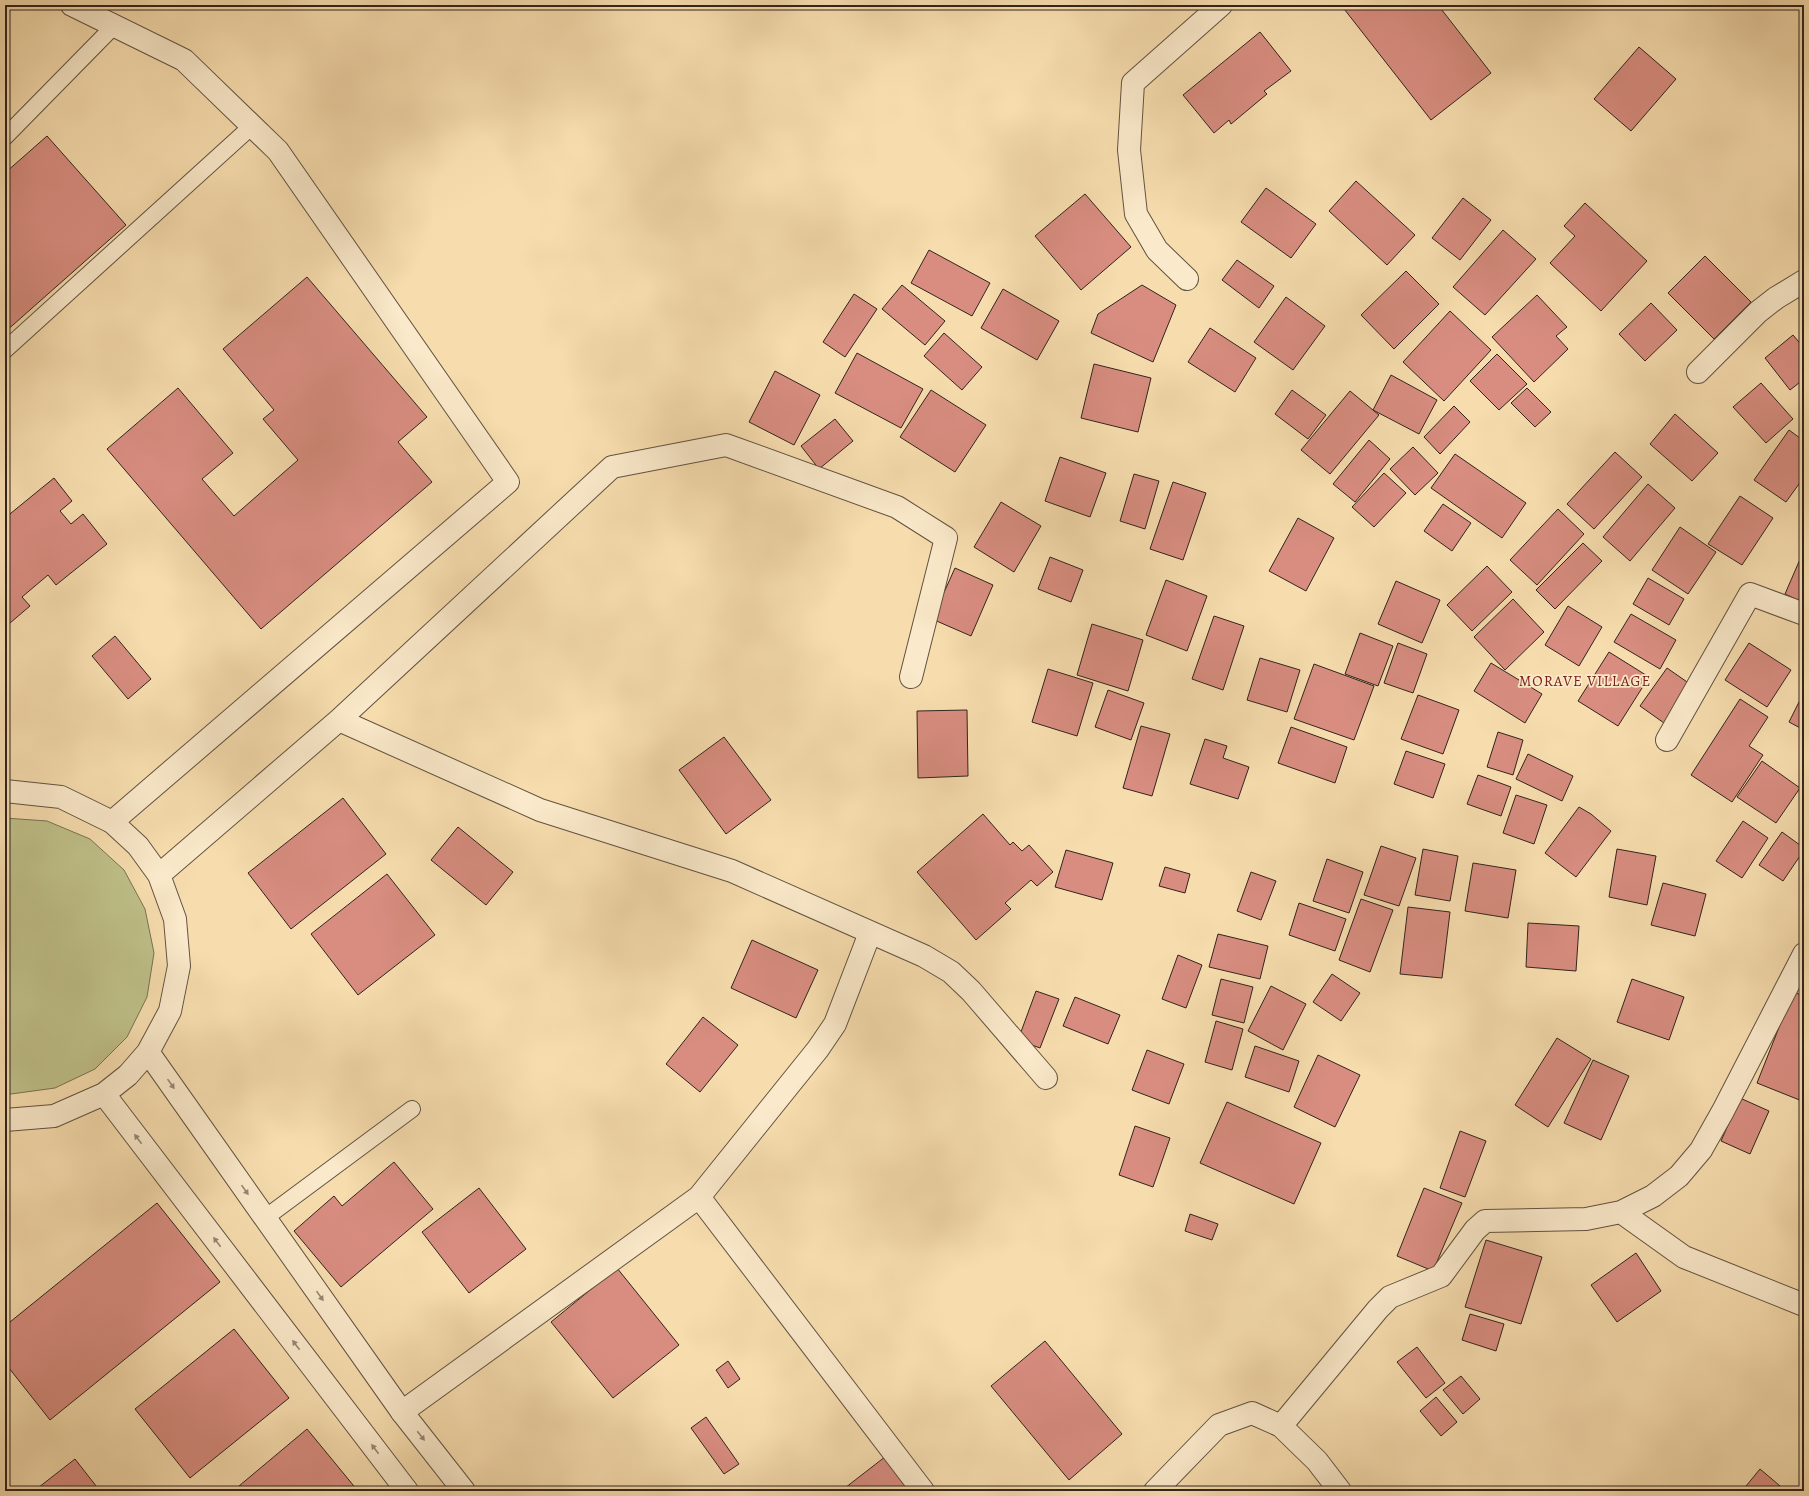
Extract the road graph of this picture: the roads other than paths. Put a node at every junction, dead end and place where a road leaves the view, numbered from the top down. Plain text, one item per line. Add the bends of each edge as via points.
1 (72, 5) edge
2 (1221, 5) edge
3 (114, 26) junction
4 (252, 126) junction
5 (5, 137) edge
6 (1187, 279) dead end
7 (1804, 282) edge
8 (5, 350) edge
9 (1698, 372) dead end
10 (1804, 614) edge
11 (911, 677) dead end
12 (339, 720) junction
13 (1668, 740) dead end
14 (5, 791) edge
15 (112, 822) junction
16 (159, 876) junction
17 (870, 933) junction
18 (1804, 954) edge
19 (148, 1052) junction
20 (1046, 1078) dead end
21 (104, 1094) junction
22 (412, 1109) dead end
23 (5, 1120) edge
24 (699, 1198) junction
25 (1621, 1212) junction
26 (265, 1218) junction
27 (1804, 1305) edge
28 (402, 1412) junction
29 (1281, 1426) junction
30 (407, 1491) edge
31 (464, 1491) edge
32 (923, 1491) edge
33 (1155, 1491) edge
34 (1340, 1491) edge

1 - 3 street
2 - 6 street via 1133,82 1128,150 1136,214 1157,250
3 - 4 street via 184,60
3 - 5 lane
4 - 8 lane
4 - 15 street via 278,152 508,482
7 - 9 street via 1758,312
10 - 13 street via 1750,594
11 - 12 street via 946,538 897,507 726,445 612,467
12 - 16 street
12 - 17 street via 540,810 732,871
14 - 15 street via 61,797
15 - 16 street via 138,846
16 - 19 street via 175,919 179,966 170,1011
17 - 20 street via 924,956 951,972 971,991
17 - 24 street via 835,1024 818,1050
18 - 25 street via 1701,1150 1679,1176 1654,1196
19 - 21 street via 128,1075
19 -> 26 street
21 - 23 street via 54,1116
30 -> 21 street
22 - 26 lane
24 - 28 street
24 - 32 street
25 - 27 street via 1684,1257
25 - 29 street via 1586,1219 1485,1221 1474,1230 1441,1276 1390,1297 1378,1309
26 -> 28 street
28 -> 31 street
29 - 33 street via 1252,1413 1219,1425
29 - 34 street via 1317,1460

